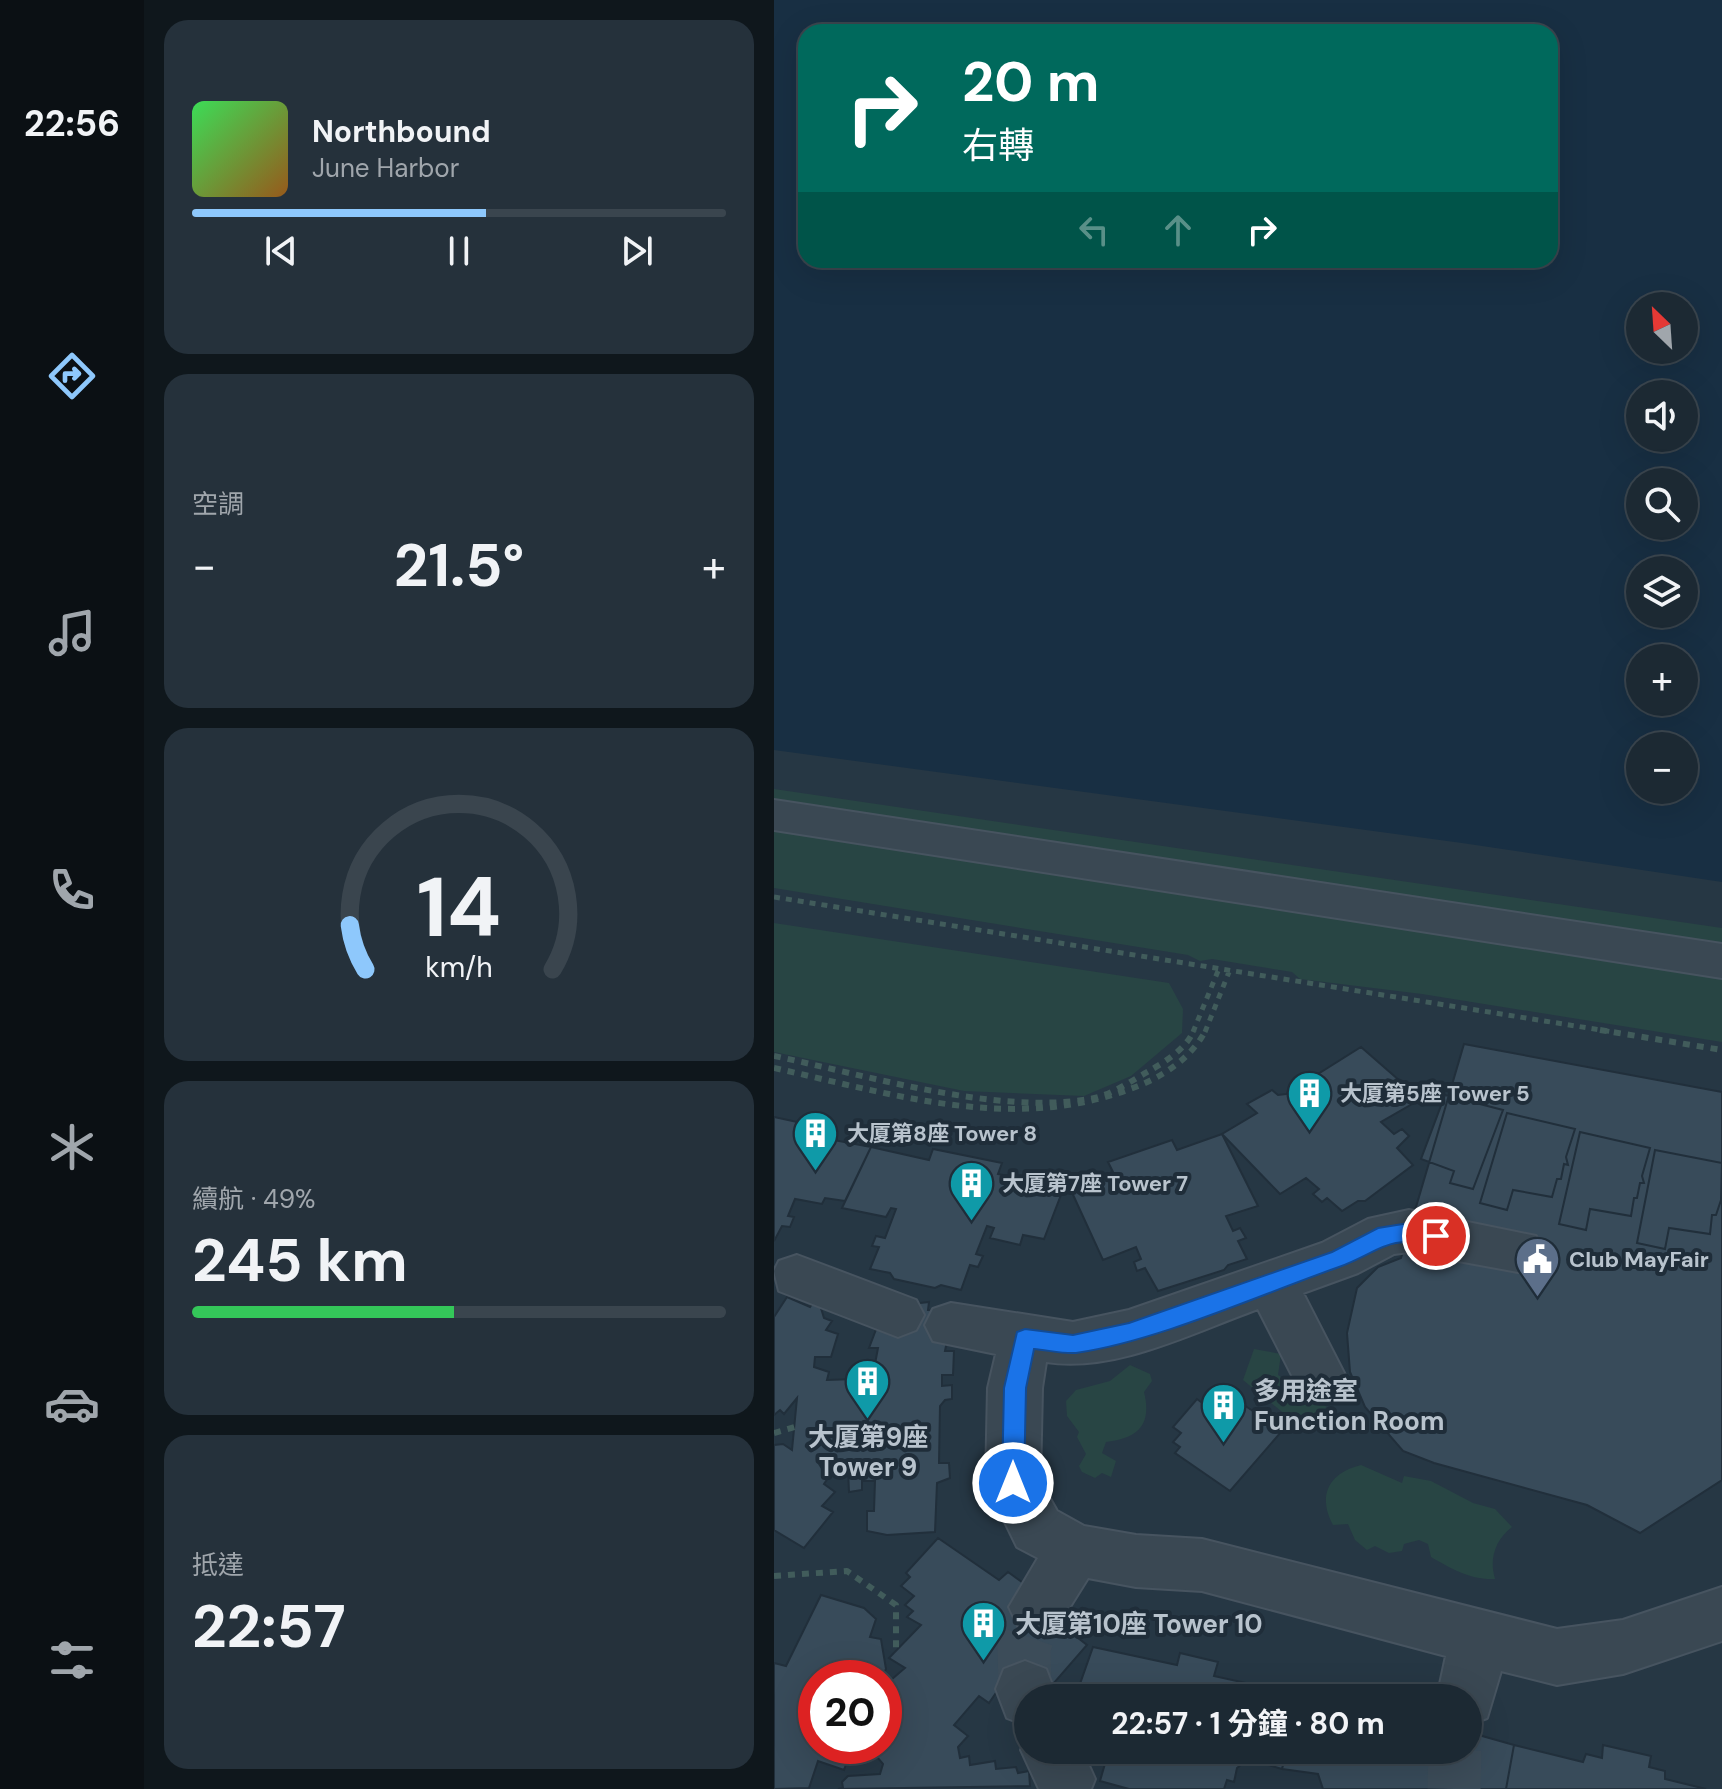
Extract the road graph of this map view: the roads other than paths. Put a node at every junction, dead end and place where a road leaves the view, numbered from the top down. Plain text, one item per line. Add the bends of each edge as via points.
1 (774, 815) edge
2 (1722, 961) edge
3 (1518, 1251) dead end
4 (797, 1276) dead end
5 (1271, 1283) junction
6 (898, 1315) dead end
7 (951, 1325) dead end
8 (1025, 1338) junction
9 (1319, 1375) dead end
10 (1075, 1550) junction
11 (1038, 1607) tunnel mouth
12 (1722, 1614) edge
13 (1479, 1639) junction
14 (1469, 1684) edge

1 - 2 street
3 - 5 street via 1409,1231 1386,1234 1340,1258
4 - 6 street
5 - 8 street via 1129,1332 1073,1344
5 - 9 street
7 - 8 street
8 - 10 street via 1015,1388 1013,1483 1037,1529
10 - 11 street
10 - 13 street via 1202,1565
12 - 13 street via 1623,1647 1557,1657
13 - 14 street

